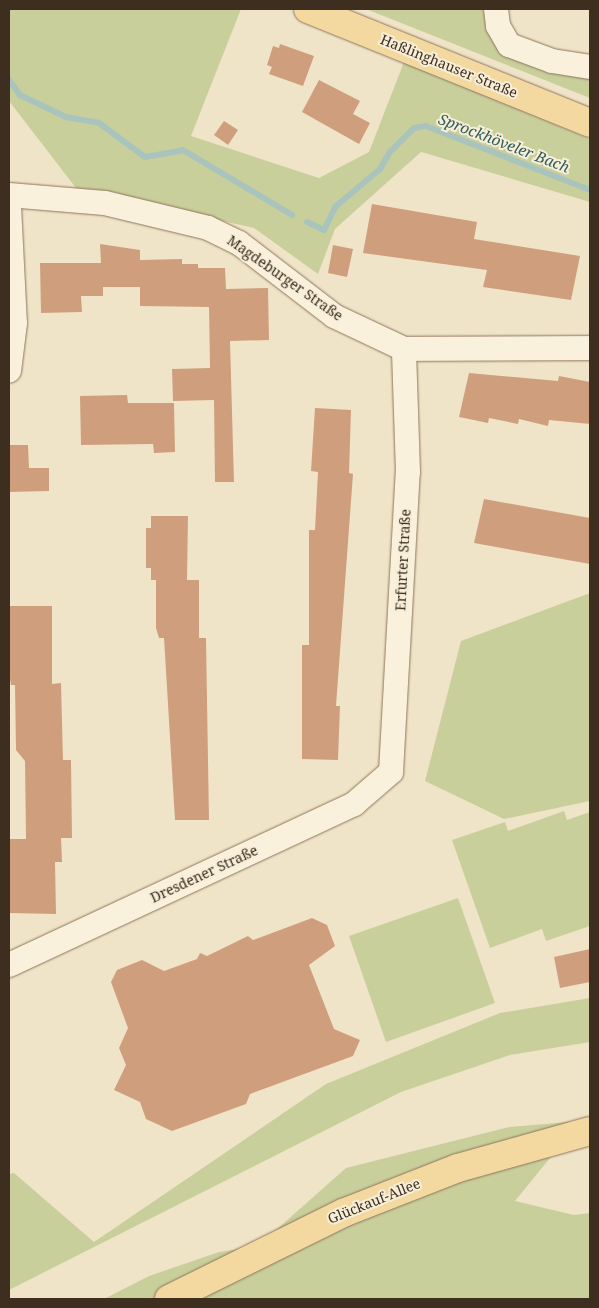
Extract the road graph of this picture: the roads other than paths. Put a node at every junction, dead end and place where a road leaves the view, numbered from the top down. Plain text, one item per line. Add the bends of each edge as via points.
1 (308, 9) edge
2 (496, 9) edge
3 (590, 67) edge
4 (590, 123) edge
5 (9, 196) edge
6 (9, 206) edge
7 (590, 348) edge
8 (404, 349) junction
9 (9, 371) edge
10 (391, 772) joint
11 (9, 965) edge
12 (590, 1131) edge
13 (169, 1299) edge

1 - 4 main road, Haßlinghauser Straße
2 - 3 street via 498,26 509,45 552,61
5 - 8 street, Magdeburger Straße via 106,203 208,228 239,243 334,316
6 - 9 street via 15,322
7 - 8 street, Magdeburger Straße
8 - 10 street, Erfurter Straße via 408,472
10 - 11 street, Dresdener Straße via 354,804
12 - 13 main road, Glückauf-Allee via 458,1168 343,1213

